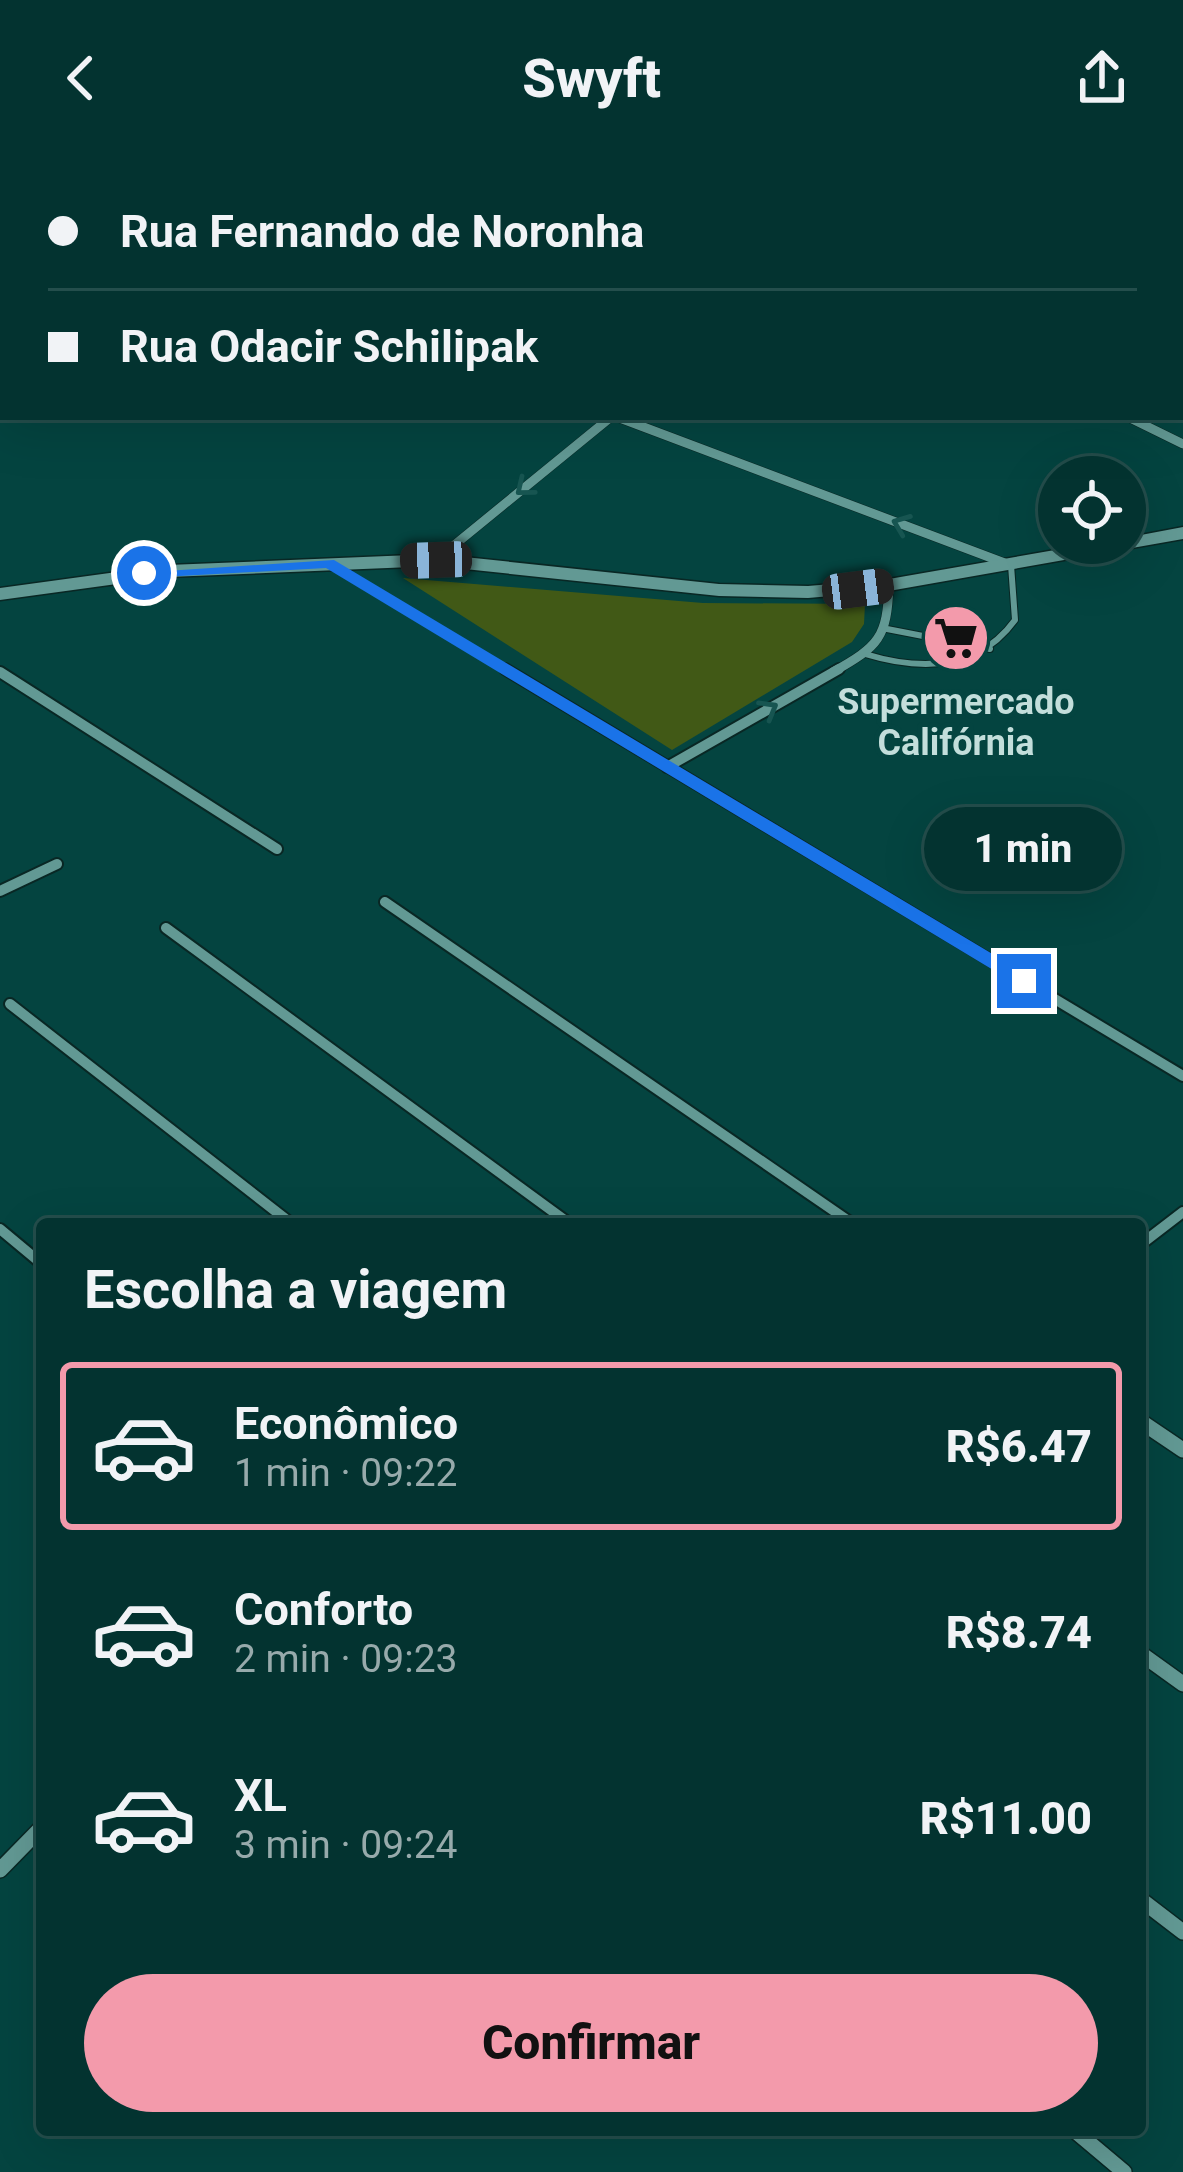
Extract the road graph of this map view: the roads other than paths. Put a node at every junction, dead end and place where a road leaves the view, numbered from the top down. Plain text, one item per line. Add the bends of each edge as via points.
1 (610, 420) edge
2 (622, 420) edge
3 (1134, 420) edge
4 (1183, 444) edge
5 (1183, 533) edge
6 (436, 560) junction
7 (328, 563) junction
8 (1011, 565) junction
9 (889, 585) junction
10 (0, 594) edge
11 (887, 629) junction
12 (990, 649) junction
13 (866, 654) junction
14 (0, 672) edge
15 (667, 766) junction
16 (277, 849) dead end
17 (56, 864) dead end
18 (0, 891) edge
19 (385, 902) dead end
20 (166, 928) dead end
21 (10, 1004) dead end
22 (1183, 1076) edge
23 (1183, 1212) edge
24 (284, 1218) edge
25 (562, 1218) edge
26 (844, 1218) edge
27 (0, 1229) edge
28 (1146, 1240) edge
29 (36, 1259) edge
30 (1146, 1425) edge
31 (1183, 1450) edge
32 (1146, 1657) edge
33 (1183, 1684) edge
34 (36, 1833) edge
35 (0, 1870) edge
36 (1146, 1904) edge
37 (1183, 1932) edge
38 (1081, 2136) edge
39 (1124, 2172) edge

1 -> 6 street
8 -> 2 street
3 - 4 street
5 - 8 main road
6 - 7 main road
6 - 9 main road via 719,590
7 - 10 main road via 119,575
7 - 15 street
8 - 9 main road
8 - 12 lane via 1015,620
9 - 11 street
11 - 12 lane
11 - 13 street
12 - 13 lane via 962,662 914,664
15 -> 13 street
14 - 16 street
15 - 22 street
17 - 18 street
19 - 26 street
20 - 25 street
21 - 24 street
23 - 28 street
27 - 29 street
30 - 31 street
32 - 33 street
34 - 35 street
36 - 37 street
38 - 39 street

